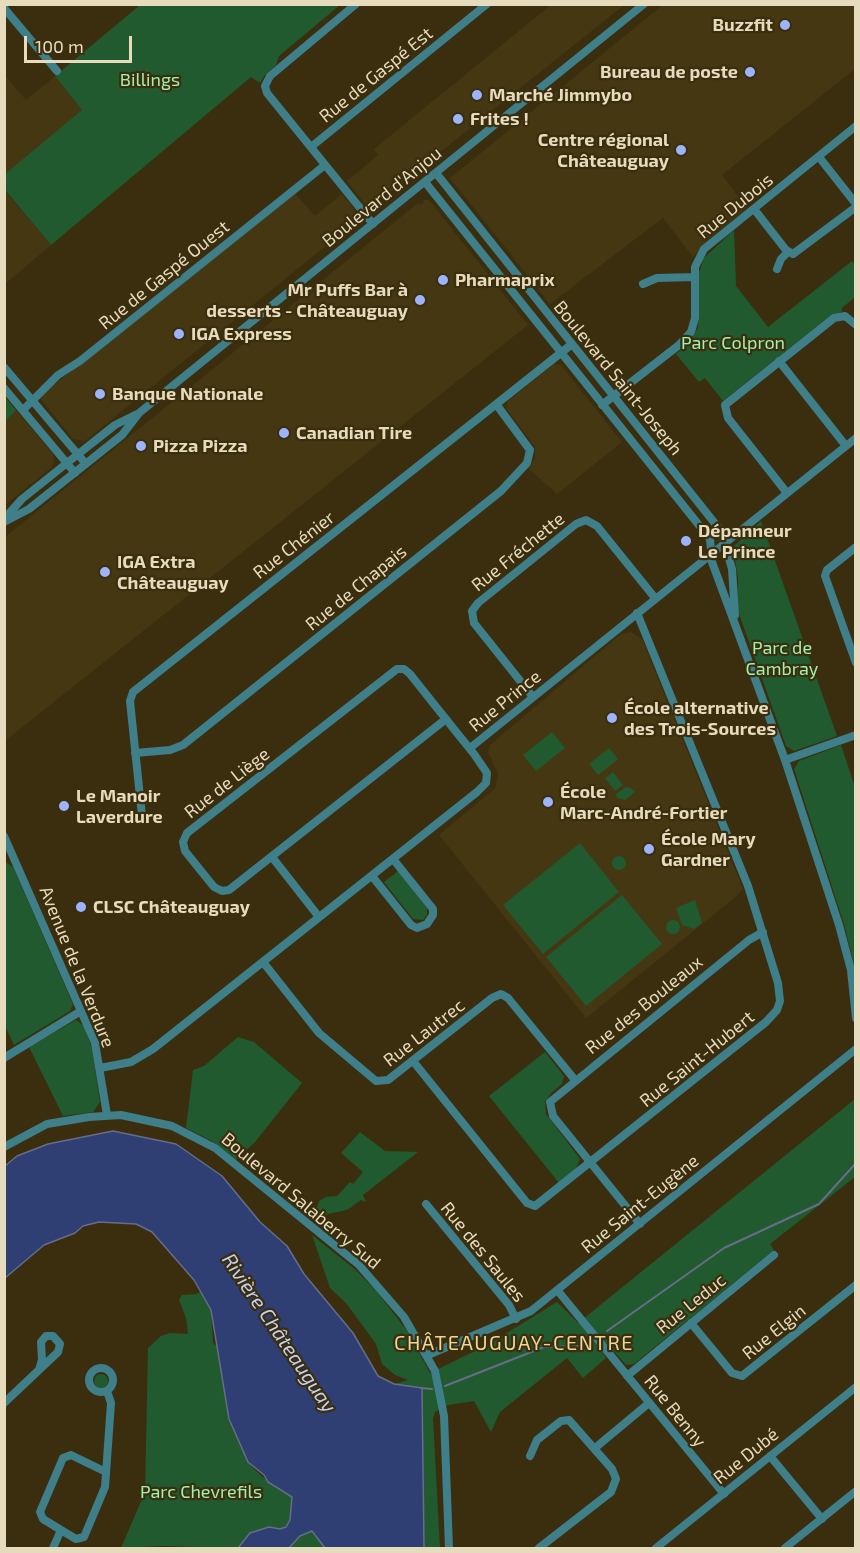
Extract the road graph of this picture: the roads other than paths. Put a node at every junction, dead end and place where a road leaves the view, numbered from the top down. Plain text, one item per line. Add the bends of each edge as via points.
1 (356, 4) edge
2 (644, 4) edge
3 (484, 6) edge
4 (4, 8) edge
5 (57, 71) dead end
6 (855, 126) edge
7 (311, 147) junction
8 (819, 158) junction
9 (325, 165) junction
10 (436, 173) junction
11 (425, 182) junction
12 (855, 206) edge
13 (754, 209) junction
14 (373, 224) junction
15 (481, 229) junction
16 (470, 238) junction
17 (788, 252) junction
18 (777, 269) dead end
19 (694, 277) junction
20 (643, 284) dead end
21 (543, 307) junction
22 (531, 316) junction
23 (855, 325) edge
24 (572, 344) junction
25 (561, 353) junction
26 (779, 361) junction
27 (5, 369) edge
28 (4, 388) edge
29 (614, 396) junction
30 (32, 399) junction
31 (496, 404) junction
32 (602, 405) junction
33 (23, 410) junction
34 (140, 413) junction
35 (855, 438) edge
36 (846, 446) junction
37 (78, 454) junction
38 (67, 463) junction
39 (86, 464) junction
40 (75, 473) junction
41 (788, 493) junction
42 (4, 521) edge
43 (726, 543) junction
44 (855, 547) edge
45 (712, 553) junction
46 (655, 598) junction
47 (638, 613) junction
48 (735, 619) junction
49 (855, 663) edge
50 (533, 697) junction
51 (446, 719) junction
52 (855, 735) edge
53 (470, 748) junction
54 (135, 753) junction
55 (786, 760) junction
56 (142, 816) dead end
57 (4, 836) edge
58 (8, 853) edge
59 (272, 857) junction
60 (393, 859) junction
61 (372, 876) junction
62 (319, 917) junction
63 (763, 932) junction
64 (263, 962) junction
65 (81, 1011) junction
66 (855, 1018) edge
67 (855, 1049) edge
68 (4, 1058) edge
69 (413, 1060) junction
70 (100, 1068) junction
71 (574, 1080) junction
72 (106, 1115) junction
73 (4, 1147) edge
74 (591, 1163) junction
75 (426, 1204) dead end
76 (640, 1224) junction
77 (774, 1255) dead end
78 (855, 1285) edge
79 (558, 1291) junction
80 (516, 1319) junction
81 (691, 1323) junction
82 (428, 1355) junction
83 (39, 1370) dead end
84 (627, 1376) junction
85 (855, 1386) edge
86 (107, 1391) dead end
87 (4, 1403) edge
88 (649, 1403) junction
89 (595, 1448) junction
90 (530, 1456) dead end
91 (770, 1456) junction
92 (106, 1472) junction
93 (855, 1491) edge
94 (724, 1494) junction
95 (822, 1519) junction
96 (61, 1530) junction
97 (53, 1548) edge
98 (449, 1548) edge
99 (539, 1548) edge
100 (656, 1548) edge
101 (785, 1548) edge

1 - 7 street via 265,83 267,93
2 - 10 street, Boulevard d'Anjou
3 - 7 street, Rue de Gaspé Est
4 - 5 street
6 - 8 street, Rue Dubois
7 - 9 street
8 - 12 street
8 - 13 street, Rue Dubois
9 - 14 street
9 - 30 street, Rue de Gaspé Ouest
10 - 11 street, Boulevard d'Anjou
10 - 15 street, Boulevard Saint-Joseph
11 - 14 street, Boulevard d'Anjou
11 - 16 street, Boulevard Saint-Joseph
12 - 17 street via 797,252
13 - 17 street
13 - 19 street, Rue Dubois via 704,249 696,262
14 - 34 street, Boulevard d'Anjou
15 - 16 street
15 - 21 street, Boulevard Saint-Joseph
16 - 22 street, Boulevard Saint-Joseph
17 - 18 street
19 - 20 street via 657,278
19 - 29 street, Rue Dubois via 695,318 690,334
21 - 22 street
21 - 24 street, Boulevard Saint-Joseph
22 - 25 street, Boulevard Saint-Joseph
23 - 26 street via 849,317 838,316
24 - 25 street, Rue Chénier
24 - 29 street, Boulevard Saint-Joseph
25 - 31 street, Rue Chénier
25 - 32 street, Boulevard Saint-Joseph
26 - 36 street
26 - 41 street via 730,399 725,408 728,418
27 - 30 street
28 - 33 street
29 - 32 street, Rue Dubois
29 - 43 street, Boulevard Saint-Joseph via 721,531
30 - 33 street, Rue de Gaspé Ouest
30 - 37 street
31 - 54 street, Rue Chénier via 134,692 130,701
31 - 54 street, Rue de Chapais via 530,450 527,463 501,491 183,745
32 - 45 street, Boulevard Saint-Joseph via 710,539
33 - 38 street
34 - 37 street, Boulevard d'Anjou via 115,425
34 - 39 street, Boulevard d'Anjou via 122,435
35 - 36 street, Rue Prince
36 - 41 street, Rue Prince
37 - 38 street, Boulevard d'Anjou
37 - 39 street
38 - 40 street
38 - 42 street, Boulevard d'Anjou via 22,499
39 - 40 street, Boulevard d'Anjou
40 - 42 street, Boulevard d'Anjou via 29,509
41 - 43 street, Rue Prince
43 - 45 street, Rue Prince
43 - 48 street, Boulevard Saint-Joseph via 733,576
44 - 49 street via 825,576
45 - 46 street, Rue Prince
45 - 48 street, Boulevard Saint-Joseph
46 - 47 street, Rue Prince
46 - 50 street, Rue Fréchette via 597,525 586,520 576,524 474,608 472,620
47 - 50 street, Rue Prince
47 - 63 street, Rue Saint-Hubert
48 - 55 street, Boulevard Saint-Joseph
50 - 53 street, Rue Prince
51 - 53 street, Rue de Liège
51 - 59 street, Rue de Liège
51 - 59 street, Rue de Liège via 410,674 397,669 189,831 183,842 185,851 211,884 222,891 233,888
52 - 55 street
53 - 60 street, Rue Prince via 486,770 485,785
54 - 56 street, Rue Chénier
55 - 66 street, Boulevard Saint-Joseph via 844,942
57 - 58 street, Avenue de la Verdure
58 - 65 street, Avenue de la Verdure
59 - 62 street
60 - 61 street, Rue Prince
60 - 61 street via 433,909 427,924 421,928 411,925
61 - 62 street, Rue Prince
62 - 64 street, Rue Prince
63 - 71 street, Rue des Bouleaux
63 - 74 street, Rue Saint-Hubert via 780,992 774,1014
64 - 69 street, Rue Lautrec via 320,1032 373,1079 388,1080
64 - 70 street, Rue Prince via 142,1058
65 - 68 street
65 - 70 street, Avenue de la Verdure via 95,1043
67 - 76 street, Rue Saint-Eugène
69 - 71 street, Rue Lautrec via 501,994
69 - 74 street, Rue Saint-Hubert via 530,1205 540,1204
70 - 72 street, Avenue de la Verdure
71 - 74 street, Rue des Bouleaux via 550,1105 553,1116
72 - 73 street, Boulevard Salaberry Sud via 47,1124
72 - 82 street, Boulevard Salaberry Sud via 162,1123 215,1148 365,1271 397,1307
74 - 76 street
75 - 80 street, Rue des Saules via 509,1305
76 - 79 street, Rue Saint-Eugène
77 - 81 street, Rue Leduc
78 - 81 street, Rue Elgin via 742,1376 732,1373
79 - 80 street, Rue Saint-Eugène
79 - 84 street, Rue Benny
80 - 82 street, Rue Saint-Eugène
81 - 84 street, Rue Leduc
82 - 98 street, Boulevard Salaberry Sud via 444,1416
83 - 87 street
84 - 88 street, Rue Benny
85 - 91 street, Rue Dubé
86 - 92 street via 111,1403
88 - 89 street
88 - 94 street, Rue Benny
89 - 90 street via 574,1423 566,1420 537,1440
89 - 99 street via 614,1472 613,1489
91 - 94 street, Rue Dubé
91 - 95 street
92 - 96 street via 105,1487 86,1534 76,1539
92 - 96 street via 71,1455 63,1458 40,1512 43,1519
93 - 95 street
94 - 100 street, Rue Dubé
95 - 101 street
96 - 97 street

